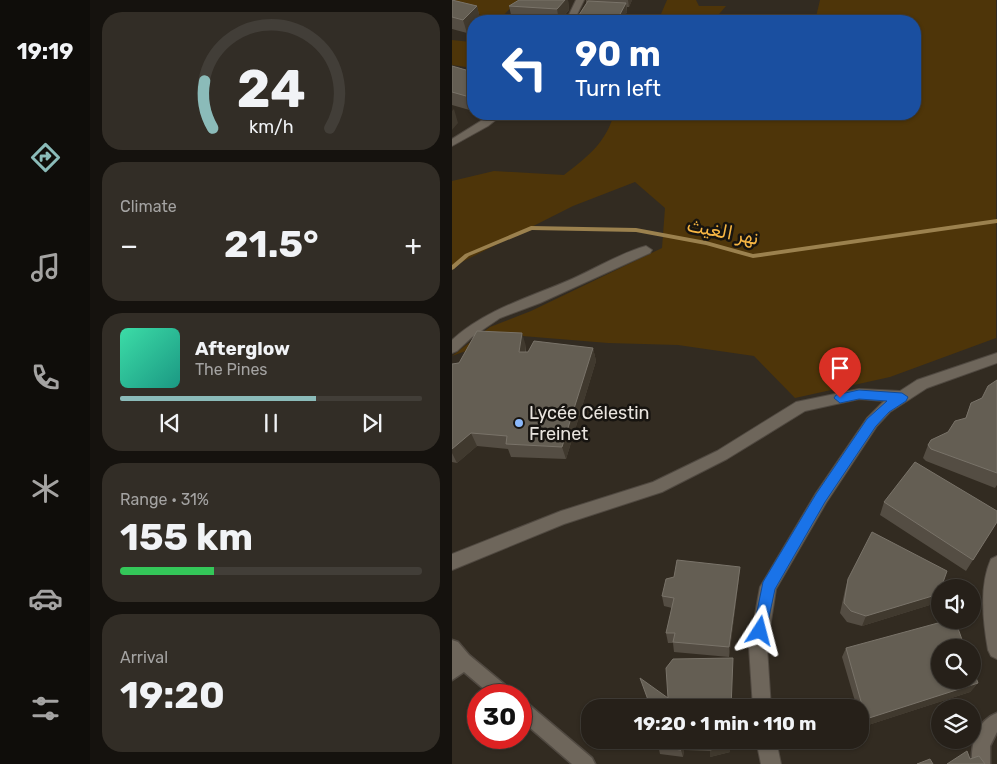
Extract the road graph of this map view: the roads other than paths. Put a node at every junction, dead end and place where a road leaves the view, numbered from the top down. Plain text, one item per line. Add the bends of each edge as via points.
1 (580, 0) edge
2 (573, 15) edge
3 (491, 120) edge
4 (452, 143) edge
5 (646, 250) dead end
6 (452, 348) edge
7 (996, 358) edge
8 (902, 397) junction
9 (452, 562) edge
10 (996, 564) edge
11 (996, 650) edge
12 (456, 660) edge
13 (489, 684) edge
14 (761, 699) edge
15 (532, 718) edge
16 (996, 721) edge
17 (768, 749) edge
18 (586, 764) edge
19 (771, 764) edge
20 (981, 764) edge

1 - 2 street
3 - 4 street
5 - 6 street via 496,315 466,334
7 - 8 street via 930,381
8 - 9 street via 859,394 801,406 722,455 657,487 561,518
8 - 14 street via 872,422 821,498 768,587 758,647
10 - 11 street via 992,601
12 - 13 lane
15 - 18 lane
16 - 20 lane via 982,742
17 - 19 street

